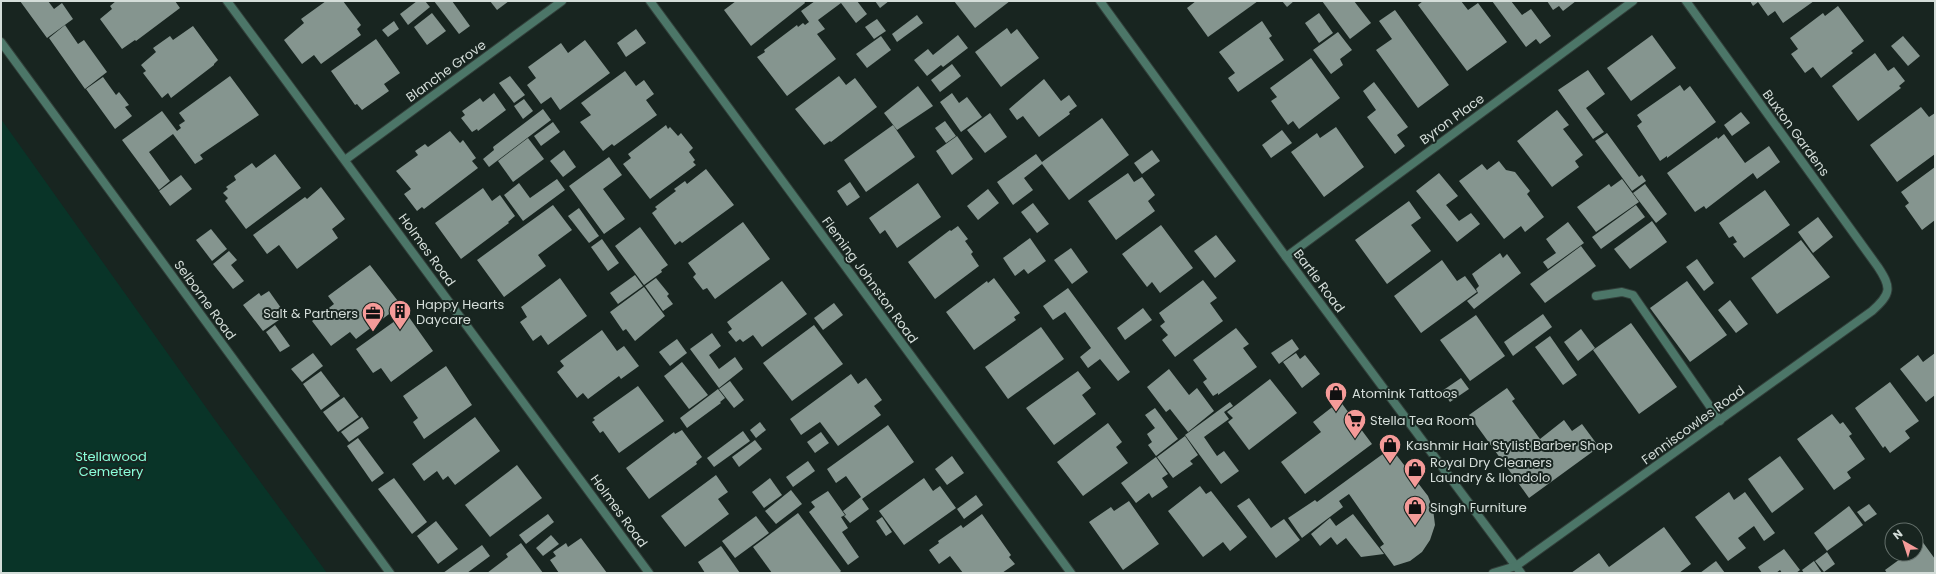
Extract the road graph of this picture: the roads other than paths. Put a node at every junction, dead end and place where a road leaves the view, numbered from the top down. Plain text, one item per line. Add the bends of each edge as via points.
1 (226, 1) edge
2 (562, 1) edge
3 (650, 1) edge
4 (1100, 1) edge
5 (1633, 1) edge
6 (1686, 1) edge
7 (1, 42) edge
8 (345, 160) junction
9 (1286, 257) junction
10 (1886, 279) joint
11 (1596, 296) dead end
12 (1720, 421) junction
13 (1518, 570) edge
14 (390, 573) edge
15 (649, 573) edge
16 (1071, 573) edge
17 (1493, 573) edge

1 - 8 street, Holmes Road
2 - 8 street, Blanche Grove
3 - 16 street, Fleming Johnston Road
4 - 9 street, Bartle Road
5 - 9 street, Byron Place
6 - 10 street, Buxton Gardens
7 - 14 street, Selborne Road
8 - 15 street, Holmes Road
9 - 13 street, Bartle Road
10 - 12 street, Fenniscowles Road via 1886,296 1872,311
11 - 12 street via 1622,292 1633,295
12 - 13 street, Fenniscowles Road
13 - 17 street, Fenniscowles Road

